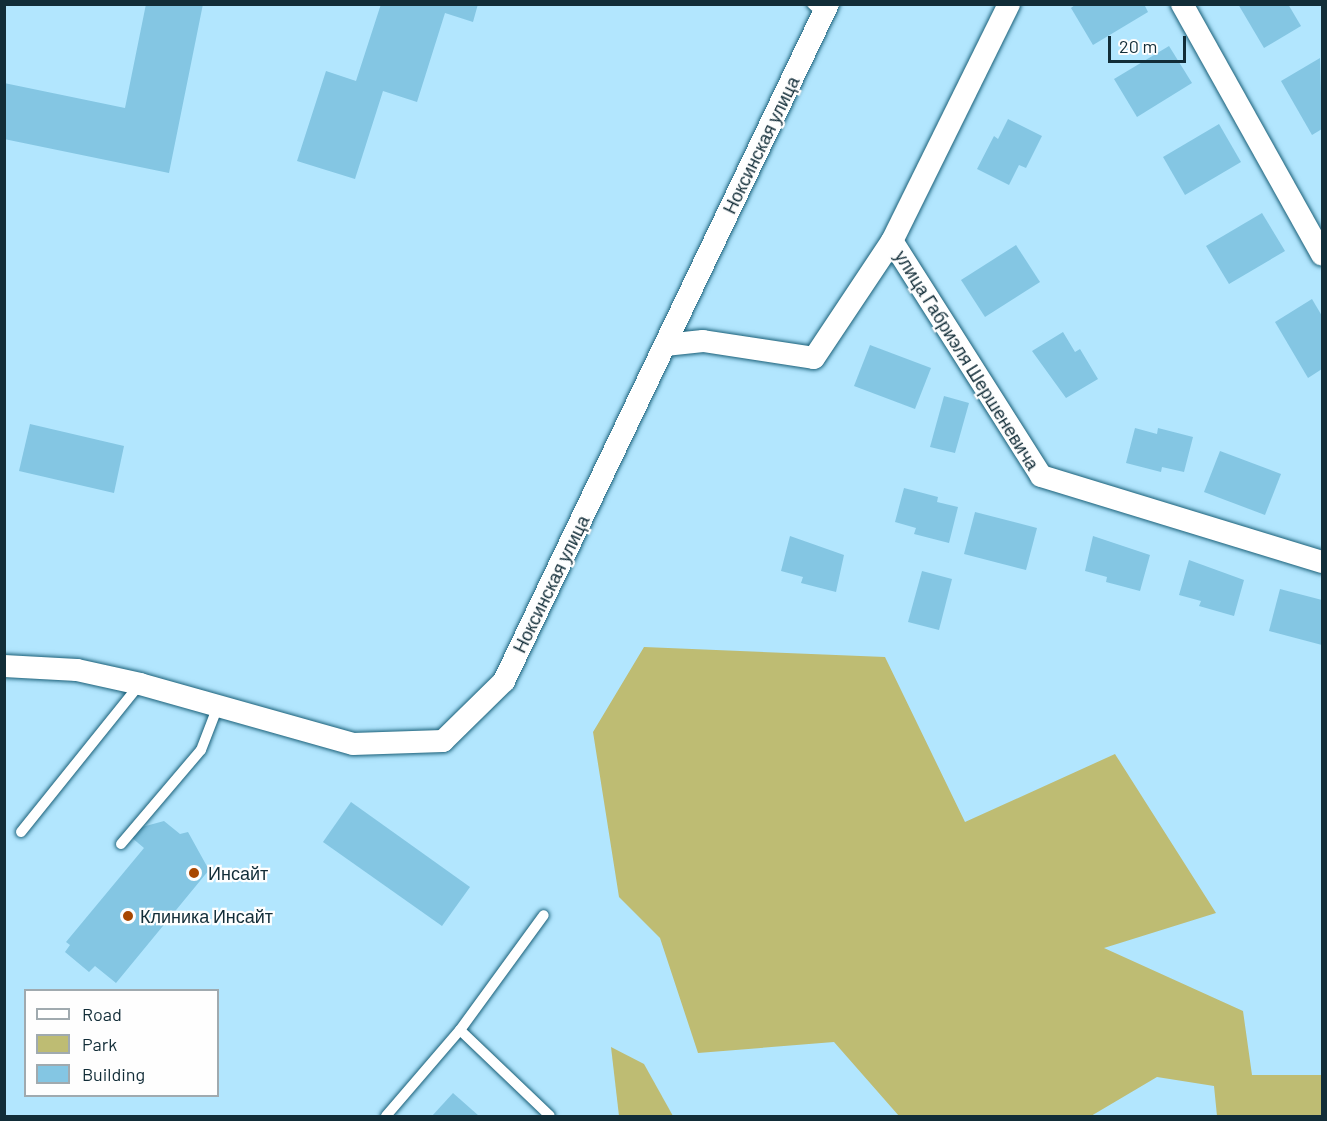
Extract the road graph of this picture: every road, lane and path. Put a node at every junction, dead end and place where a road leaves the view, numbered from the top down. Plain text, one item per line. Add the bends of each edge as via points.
1 (1010, 4) edge
2 (1182, 4) edge
3 (821, 8) edge
4 (892, 241) junction
5 (1323, 254) edge
6 (665, 345) junction
7 (1323, 562) edge
8 (4, 666) edge
9 (140, 684) junction
10 (218, 706) junction
11 (21, 832) dead end
12 (122, 844) dead end
13 (544, 915) dead end
14 (460, 1029) junction
15 (386, 1116) edge
16 (550, 1116) edge

1 - 4 street
2 - 5 street
3 - 6 street, Ноксинская улица
4 - 6 street, улица Габриэля Шершеневича via 814,358 703,341
4 - 7 street, улица Габриэля Шершеневича via 1041,476
6 - 10 street, Ноксинская улица via 504,681 443,741 353,744
8 - 9 street, Ноксинская улица via 77,670
9 - 10 street, Ноксинская улица
9 - 11 lane
10 - 12 lane via 201,750
13 - 14 lane
14 - 15 lane
14 - 16 lane

